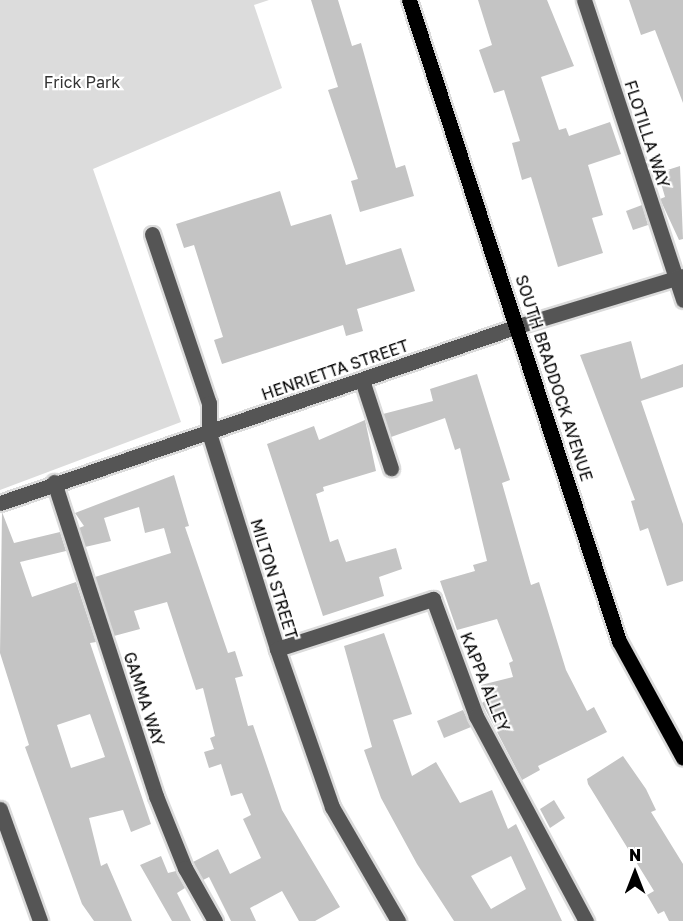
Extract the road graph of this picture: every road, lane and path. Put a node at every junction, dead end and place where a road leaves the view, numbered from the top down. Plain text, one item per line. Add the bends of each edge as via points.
1 (409, 0) edge
2 (584, 0) edge
3 (152, 234) dead end
4 (679, 278) edge
5 (683, 300) edge
6 (518, 326) junction
7 (362, 380) junction
8 (210, 432) junction
9 (390, 468) dead end
10 (54, 482) junction
11 (0, 502) edge
12 (277, 649) junction
13 (683, 758) edge
14 (0, 810) edge
15 (40, 921) edge
16 (215, 921) edge
17 (398, 921) edge
18 (586, 921) edge

1 - 6 main road, SOUTH BRADDOCK AVENUE
2 - 4 street, FLOTILLA WAY
3 - 8 street, MILTON STREET via 209,403
4 - 5 street, FLOTILLA WAY
4 - 6 street, HENRIETTA STREET
6 - 7 street, HENRIETTA STREET
6 - 13 main road, SOUTH BRADDOCK AVENUE via 619,641
7 - 8 street, HENRIETTA STREET
7 - 9 street
8 - 10 street, HENRIETTA STREET
8 - 12 street, MILTON STREET
10 - 11 street, HENRIETTA STREET
10 - 16 street, GAMMA WAY via 156,796 185,868
12 - 17 street, MILTON STREET via 332,807
12 - 18 street, KAPPA ALLEY via 433,599 476,716
14 - 15 street

